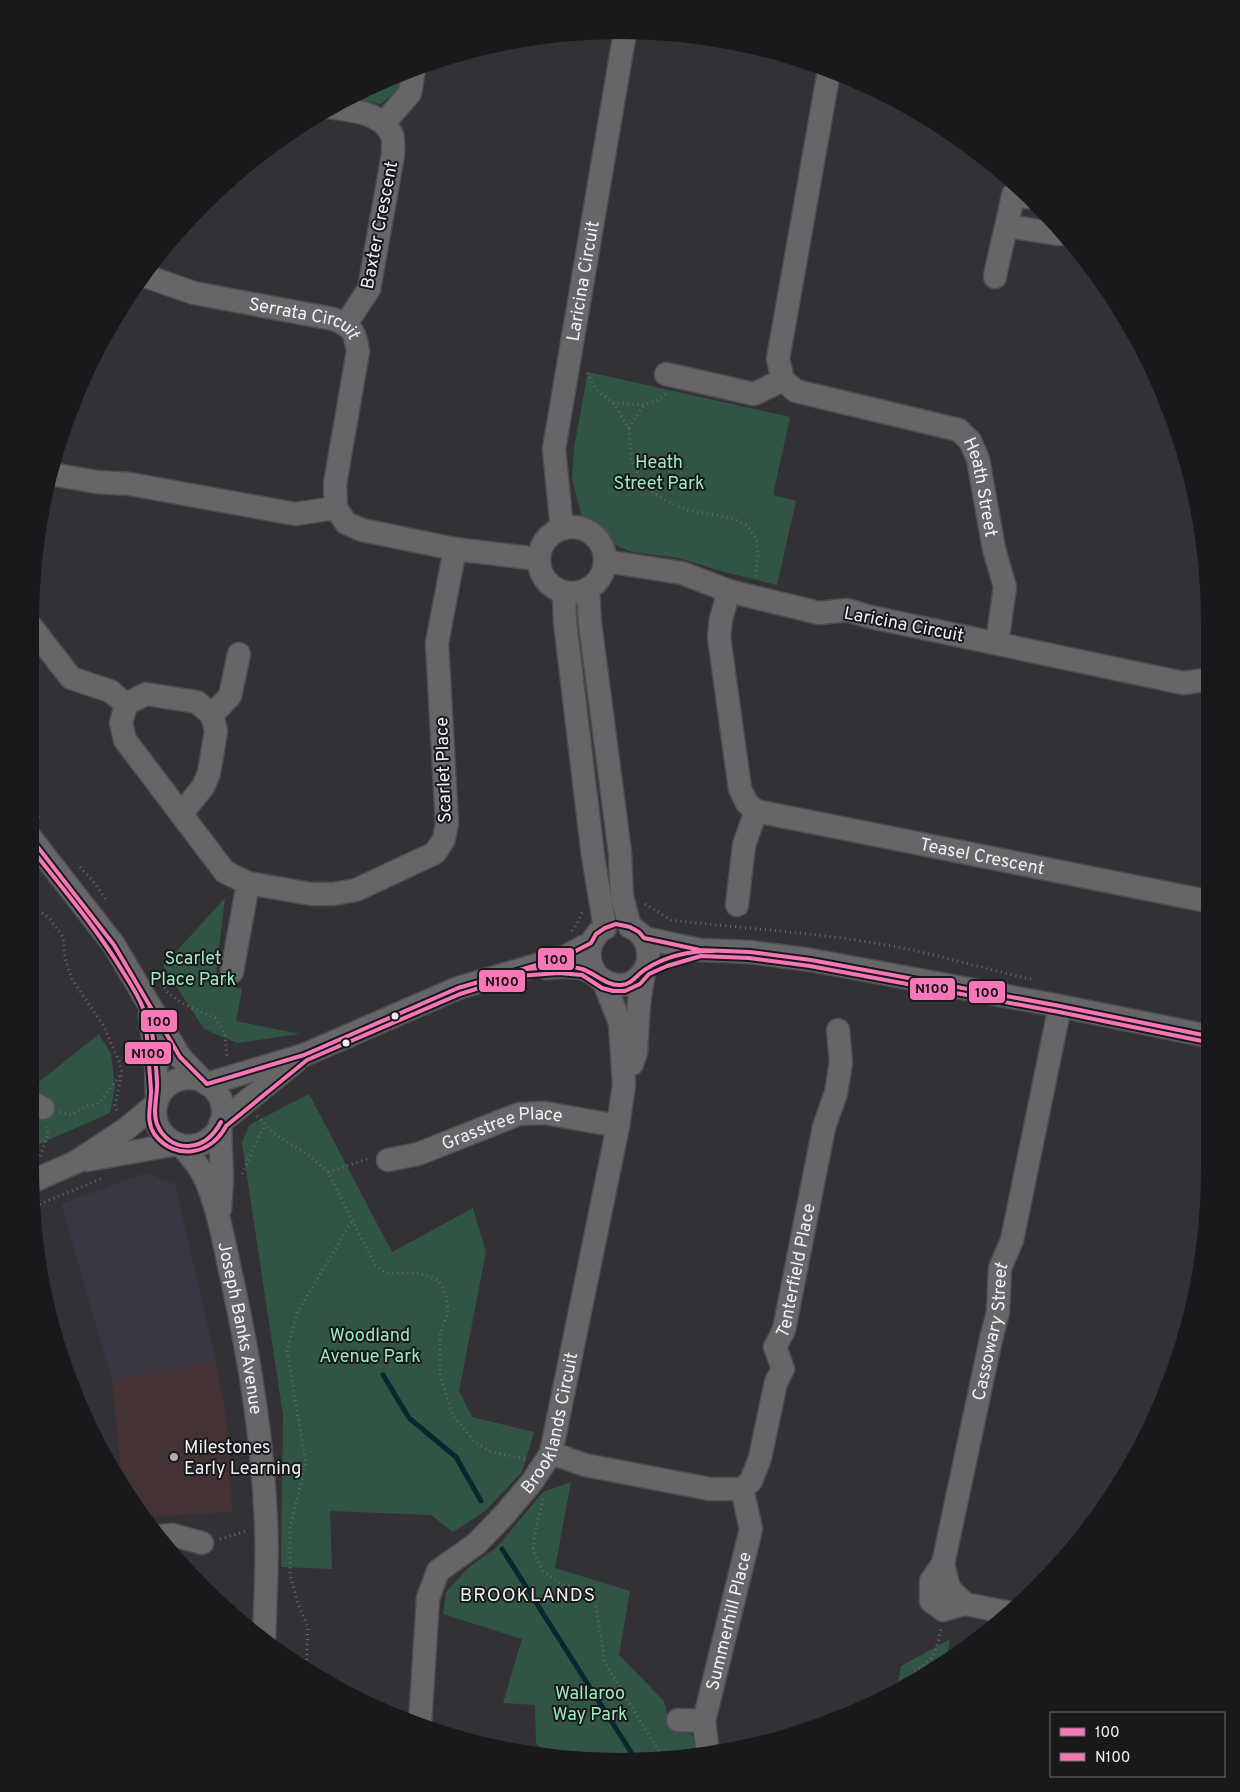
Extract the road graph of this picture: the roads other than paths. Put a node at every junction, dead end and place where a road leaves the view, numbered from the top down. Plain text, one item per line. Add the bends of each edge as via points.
1 (624, 39) edge
2 (413, 78) edge
3 (828, 78) edge
4 (343, 109) edge
5 (384, 123) junction
6 (1017, 196) edge
7 (1007, 226) junction
8 (1054, 233) edge
9 (996, 277) dead end
10 (151, 278) edge
11 (346, 324) junction
12 (670, 375) road end
13 (783, 380) junction
14 (58, 475) edge
15 (336, 508) junction
16 (562, 529) junction
17 (455, 549) junction
18 (539, 559) junction
19 (605, 561) junction
20 (588, 590) junction
21 (729, 591) junction
22 (564, 593) junction
23 (39, 637) edge
24 (997, 643) junction
25 (239, 654) dead end
26 (1201, 680) edge
27 (126, 704) junction
28 (212, 715) junction
29 (756, 811) junction
30 (181, 814) junction
31 (39, 833) edge
32 (248, 883) junction
33 (1201, 900) edge
34 (737, 905) dead end
35 (637, 932) junction
36 (598, 935) junction
37 (700, 950) junction
38 (517, 970) junction
39 (644, 970) junction
40 (232, 972) dead end
41 (602, 980) junction
42 (148, 1006) junction
43 (1060, 1006) junction
44 (838, 1030) dead end
45 (1201, 1035) edge
46 (304, 1055) junction
47 (205, 1083) junction
48 (624, 1085) junction
49 (156, 1102) junction
50 (220, 1123) junction
51 (618, 1126) junction
52 (179, 1145) junction
53 (388, 1160) road end
54 (76, 1162) junction
55 (39, 1178) edge
56 (219, 1224) junction
57 (550, 1453) junction
58 (742, 1489) junction
59 (167, 1536) edge
60 (202, 1543) road end
61 (943, 1564) junction
62 (965, 1604) junction
63 (1001, 1611) edge
64 (264, 1631) edge
65 (420, 1717) edge
66 (678, 1720) dead end
67 (704, 1721) junction
68 (707, 1746) edge

1 - 16 street, Laricina Circuit via 554,449
2 - 5 street via 410,93
3 - 13 street via 778,359
4 - 5 street via 369,114
5 - 11 street, Baxter Crescent via 393,136 393,155 369,289
6 - 7 street
7 - 8 street
7 - 9 street
10 - 11 street, Serrata Circuit via 194,293
11 - 15 street, Serrata Circuit via 355,335 358,352 335,484
12 - 13 street via 754,394
13 - 24 street, Heath Street via 796,391 959,430 970,441 978,459 994,549 1005,587
14 - 15 street via 130,484 295,514
15 - 17 street via 346,523 362,530
16 - 18 street via 547,538
16 - 19 street via 582,528 592,534 603,548
17 - 18 street
17 - 32 street, Scarlet Place via 437,642 447,823 444,839 435,853 356,890 311,894
18 - 22 street via 545,580
19 - 20 street via 600,579
19 - 21 street, Laricina Circuit via 682,573
20 - 22 street
20 - 35 street via 620,852 622,897
21 - 24 street, Laricina Circuit via 819,612 847,610
21 - 29 street via 719,637 740,789 746,804
22 - 36 street via 593,856
23 - 27 street via 71,678 110,692
24 - 26 street, Laricina Circuit via 1183,682
25 - 28 street via 230,696
27 - 28 street via 146,694 197,702
27 - 30 street, Scarlet Place via 121,723 124,740
28 - 30 street via 216,731 209,773 203,787
29 - 33 street, Teasel Crescent
29 - 34 street via 744,845
30 - 32 street, Scarlet Place via 225,872
31 - 42 street via 114,945
32 - 40 street
35 - 36 street via 616,924
35 - 37 street
35 - 39 street via 649,953
36 - 38 street via 564,957
36 - 41 street via 588,960
37 - 39 street
37 - 43 street via 811,960
38 - 41 street via 584,969
38 - 46 street via 458,988
39 - 41 street via 624,985
39 - 48 street, Brooklands Circuit via 636,1052
41 - 48 street, Brooklands Circuit via 620,1023
42 - 47 street via 180,1057
42 - 49 street via 156,1062
43 - 45 street
43 - 61 street, Cassowary Street via 1012,1240 1000,1268 998,1312
44 - 58 street, Tenterfield Place via 841,1062 836,1093 824,1127 784,1330 775,1347 783,1369 776,1382 760,1458 751,1481
46 - 47 street
46 - 50 street
47 - 49 street via 194,1079 179,1080 166,1087
47 - 50 street via 220,1100
48 - 51 street, Brooklands Circuit
49 - 52 street via 158,1128 168,1140
49 - 54 street via 126,1129
50 - 52 street via 214,1135 204,1142 193,1146
50 - 56 street, Joseph Banks Avenue via 222,1180
51 - 53 street, Grasstree Place via 545,1113 519,1114 418,1154
51 - 57 street, Brooklands Circuit
52 - 54 street
52 - 56 street, Joseph Banks Avenue via 203,1174
54 - 55 street
56 - 64 street, Joseph Banks Avenue via 245,1338 257,1409 266,1526
57 - 58 street via 585,1465 700,1487
57 - 65 street, Brooklands Circuit via 505,1514 476,1544 438,1571 428,1598
58 - 67 street, Summerhill Place via 750,1529
59 - 60 street
61 - 62 street, Cassowary Street via 948,1588
61 - 62 street via 931,1581 931,1601 943,1610
62 - 63 street
66 - 67 street
67 - 68 street, Summerhill Place

